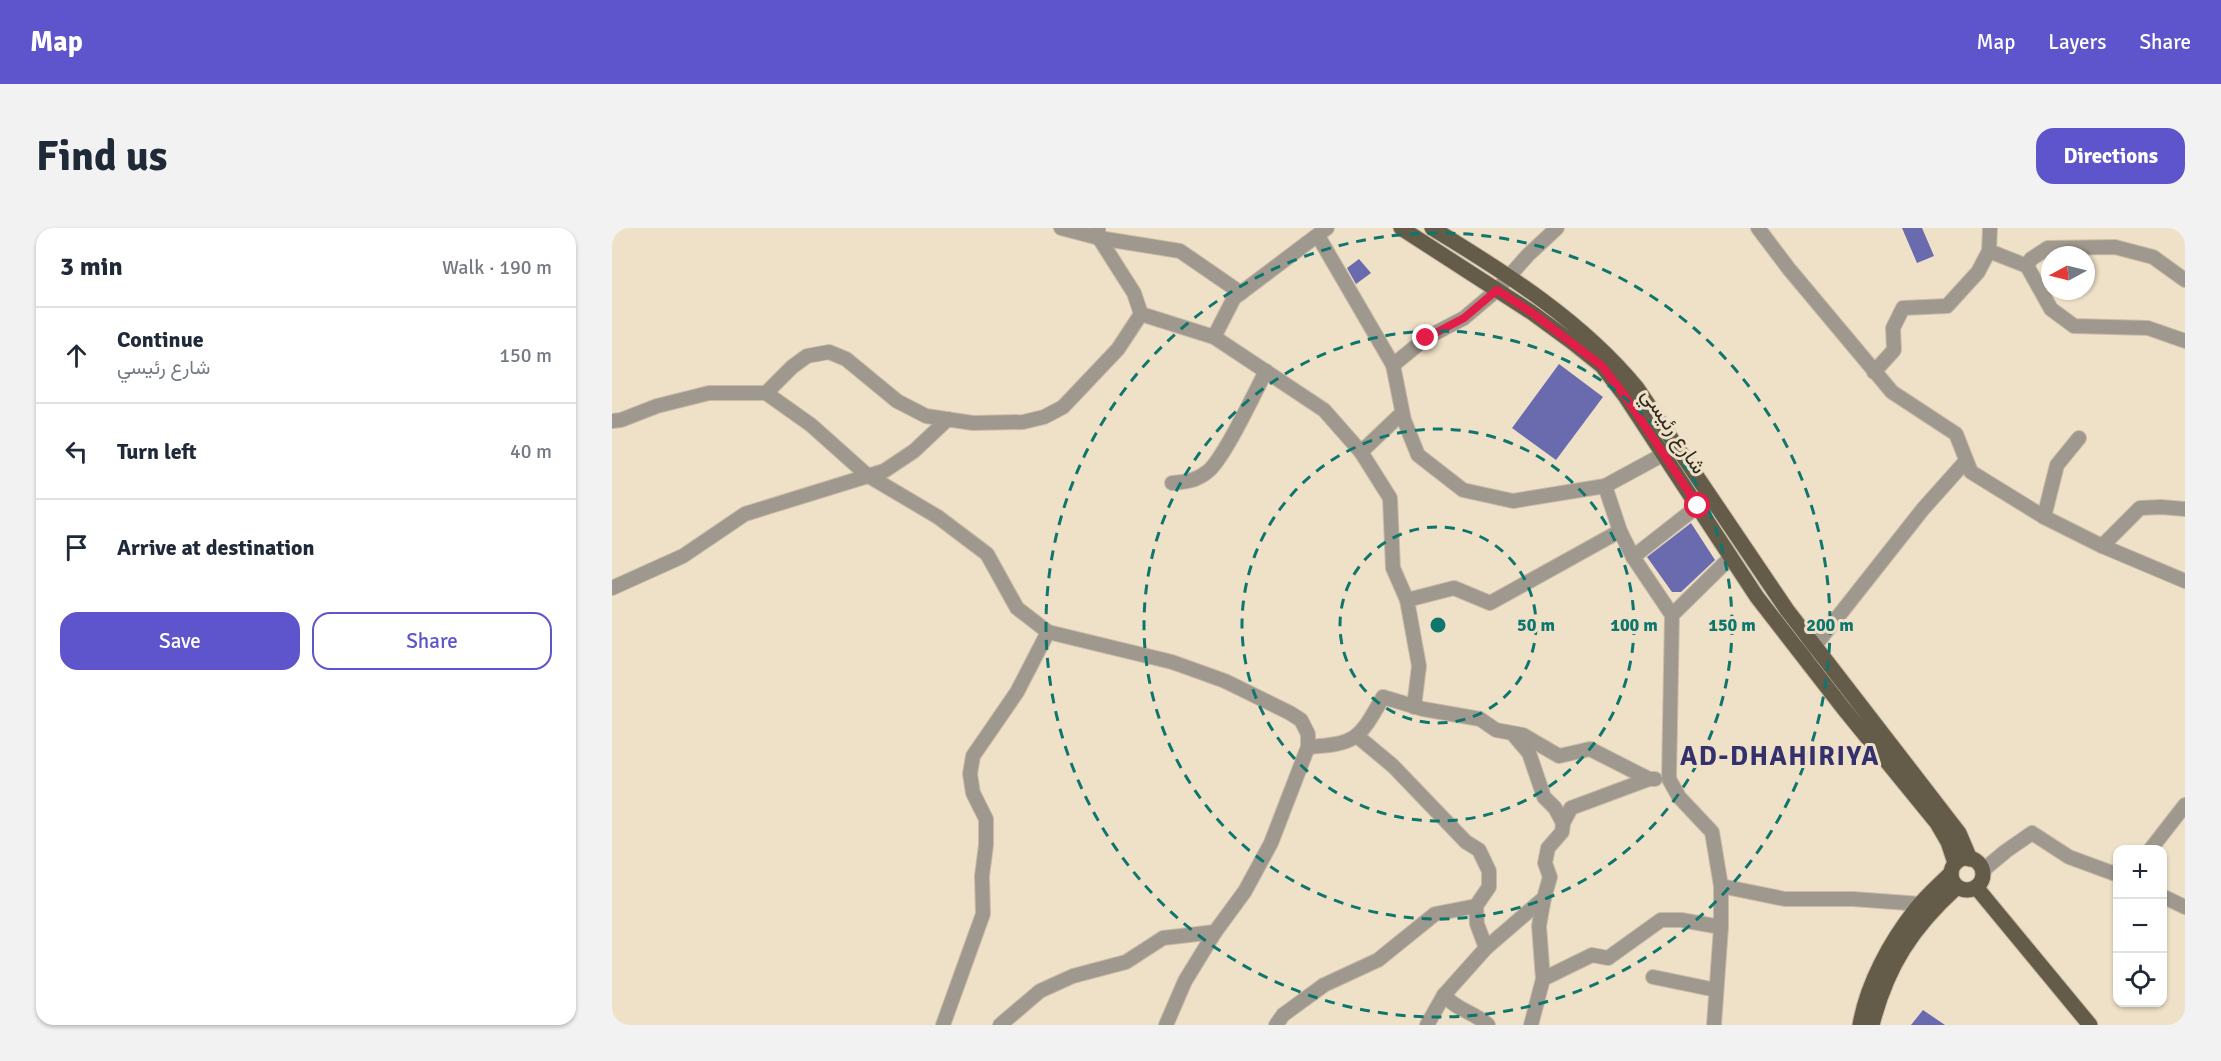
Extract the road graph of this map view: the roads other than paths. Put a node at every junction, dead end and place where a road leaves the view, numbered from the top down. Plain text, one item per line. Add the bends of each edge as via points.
1 (1061, 228) edge
2 (1401, 228) edge
3 (1432, 228) edge
4 (1557, 228) edge
5 (1758, 228) edge
6 (1990, 228) edge
7 (1322, 232) edge
8 (1099, 233) edge
9 (1989, 251) junction
10 (2027, 266) junction
11 (1509, 278) junction
12 (2185, 280) edge
13 (1497, 290) junction
14 (1241, 293) junction
15 (1141, 314) junction
16 (1214, 337) junction
17 (2185, 341) edge
18 (1393, 365) junction
19 (1266, 371) junction
20 (1874, 372) junction
21 (766, 393) junction
22 (1402, 413) junction
23 (948, 419) junction
24 (612, 421) edge
25 (2079, 438) dead end
26 (1669, 450) junction
27 (1361, 452) junction
28 (1965, 462) junction
29 (867, 475) junction
30 (1172, 483) dead end
31 (1605, 486) junction
32 (1698, 506) junction
33 (2185, 509) edge
34 (2044, 517) junction
35 (1620, 531) junction
36 (2102, 546) junction
37 (1633, 556) junction
38 (1731, 556) junction
39 (2185, 581) edge
40 (612, 588) edge
41 (1407, 600) junction
42 (1672, 615) junction
43 (1048, 632) junction
44 (1814, 647) junction
45 (1797, 649) junction
46 (1414, 707) junction
47 (1512, 733) junction
48 (1357, 736) junction
49 (1308, 747) junction
50 (1650, 779) junction
51 (1670, 779) junction
52 (2185, 805) edge
53 (1563, 823) junction
54 (2153, 845) edge
55 (1958, 870) junction
56 (1982, 871) junction
57 (2113, 873) edge
58 (1720, 886) junction
59 (1976, 887) junction
60 (1544, 898) junction
61 (2167, 898) edge
62 (1921, 904) junction
63 (1476, 906) junction
64 (2185, 907) edge
65 (1721, 927) junction
66 (1215, 932) junction
67 (1486, 948) junction
68 (1653, 977) dead end
69 (1543, 979) junction
70 (1716, 990) junction
71 (1444, 995) junction
72 (943, 1025) edge
73 (1000, 1025) edge
74 (1166, 1025) edge
75 (1276, 1025) edge
76 (1427, 1025) edge
77 (1488, 1025) edge
78 (1531, 1025) edge
79 (1714, 1025) edge
80 (1860, 1025) edge
81 (1872, 1025) edge
82 (2090, 1025) edge

1 - 8 street
2 - 13 main road, شارع رئيسي
3 - 11 main road, شارع رئيسي
4 - 11 street
5 - 20 street
6 - 9 street
7 - 14 street
7 - 18 street
8 - 14 street via 1180,250
8 - 15 street via 1134,293
9 - 10 street
9 - 20 street via 1978,272 1947,306 1903,308 1893,328 1894,350
10 - 12 street via 2048,248 2115,247 2153,257
10 - 17 street via 2051,309 2074,326 2148,328
11 - 13 street
11 - 26 main road, شارع رئيسي via 1596,343 1637,388
13 - 18 street via 1464,318 1426,338
13 - 26 main road, شارع رئيسي via 1602,366
14 - 16 street via 1234,298
15 - 16 street
15 - 23 street via 1118,349 1063,407 1023,422
16 - 19 street
18 - 22 street
19 - 27 street via 1324,410
19 - 30 street via 1209,471 1192,481
20 - 28 street via 1892,392 1956,434
21 - 23 street via 807,356 829,352 846,359 897,401 926,416
21 - 24 street via 709,393
21 - 29 street via 811,425
22 - 27 street
22 - 31 street via 1418,455 1463,490 1513,501
23 - 29 street via 915,451 884,471
25 - 34 street via 2057,465
26 - 31 street
26 - 32 main road, شارع رئيسي
26 - 44 main road, شارع رئيسي
27 - 41 street via 1390,498 1393,568
28 - 34 street via 1971,472
28 - 44 street
29 - 40 street via 745,514 683,556
29 - 43 street via 938,518 987,554 1017,608
31 - 35 street
32 - 37 street
32 - 38 main road, شارع رئيسي
33 - 36 street via 2140,508
34 - 36 street
35 - 37 street
35 - 41 street via 1490,603 1454,588
36 - 39 street
37 - 42 street
38 - 42 street
38 - 45 main road, شارع رئيسي
41 - 46 street via 1419,666
42 - 51 street
43 - 49 street via 1172,662 1225,681 1301,720 1308,734
43 - 72 street via 1017,692 973,756 973,793 986,819 983,914
44 - 45 street
44 - 55 main road, شارع رئيسي via 1959,832
45 - 55 main road, شارع رئيسي via 1937,823
46 - 47 street via 1480,719 1496,730
46 - 48 street via 1383,698
47 - 50 street via 1524,735 1559,756 1590,749
47 - 53 street via 1529,753 1544,797
48 - 49 street via 1332,746
48 - 63 street via 1410,782 1466,842 1479,850 1489,871 1490,886
49 - 66 street via 1271,843 1245,891
50 - 51 street
50 - 53 street via 1571,808
51 - 58 street via 1679,797 1712,832
52 - 54 street
53 - 60 street via 1562,832 1548,848 1545,863 1550,877
55 - 56 main road via 1979,864
55 - 59 main road via 1966,890
55 - 62 main road
55 - 81 main road via 1911,936 1885,985
56 - 57 street via 2032,833 2069,857
56 - 59 main road
58 - 62 street via 1785,899
58 - 65 street
59 - 82 main road
60 - 67 street
60 - 69 street via 1539,926
61 - 64 street
62 - 80 main road via 1878,969
63 - 67 street via 1477,924
63 - 75 street via 1435,914 1378,960 1324,985 1283,1015
65 - 69 street via 1661,920 1608,958 1592,955
65 - 70 street
66 - 73 street via 1163,938 1126,962 1073,976 1040,991
66 - 74 street via 1185,981
67 - 71 street
68 - 70 street
69 - 78 street
70 - 79 street
71 - 76 street
71 - 77 street via 1452,1005

